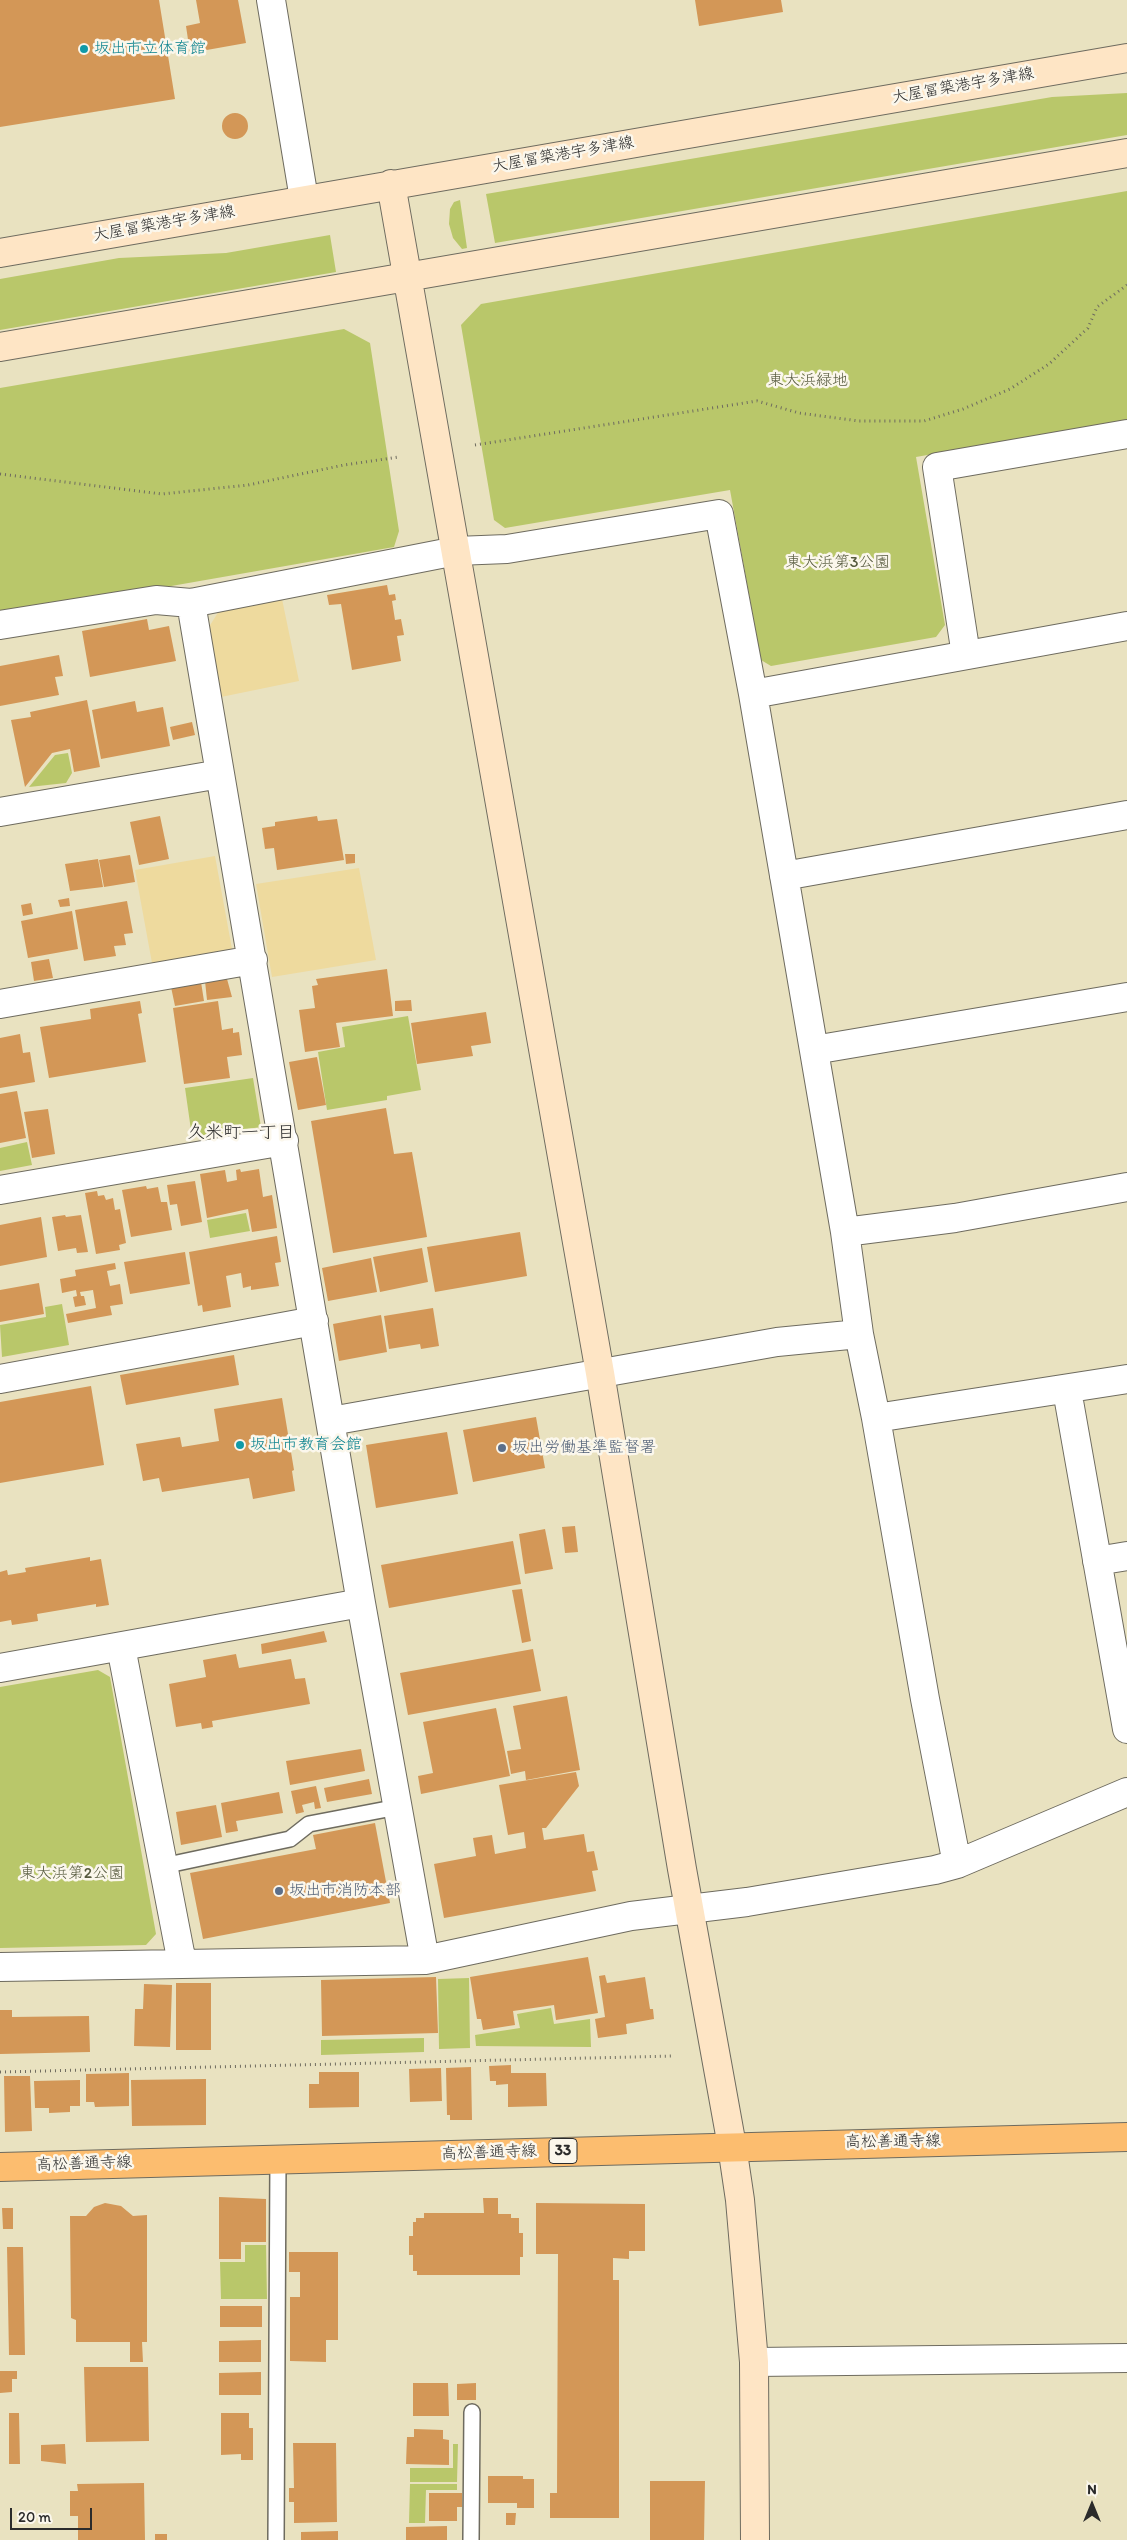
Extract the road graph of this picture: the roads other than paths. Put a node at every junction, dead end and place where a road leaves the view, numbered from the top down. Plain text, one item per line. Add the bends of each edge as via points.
1 (271, 0) edge
2 (1127, 58) edge
3 (1127, 153) edge
4 (391, 184) junction
5 (304, 199) junction
6 (0, 253) edge
7 (408, 278) junction
8 (0, 347) edge
9 (1127, 434) edge
10 (456, 551) junction
11 (191, 603) junction
12 (0, 625) edge
13 (1127, 626) edge
14 (966, 655) junction
15 (753, 694) junction
16 (220, 774) junction
17 (0, 812) edge
18 (1127, 815) edge
19 (784, 876) junction
20 (253, 960) junction
21 (1127, 997) edge
22 (0, 1004) edge
23 (814, 1050) junction
24 (284, 1141) junction
25 (1127, 1187) edge
26 (0, 1190) edge
27 (845, 1232) junction
28 (314, 1321) junction
29 (859, 1334) junction
30 (600, 1373) junction
31 (0, 1378) edge
32 (1127, 1380) edge
33 (1067, 1390) junction
34 (876, 1418) junction
35 (331, 1421) junction
36 (1127, 1556) edge
37 (1097, 1561) junction
38 (361, 1603) junction
39 (121, 1647) junction
40 (0, 1668) edge
41 (1127, 1729) edge
42 (1127, 1792) edge
43 (398, 1807) junction
44 (957, 1864) junction
45 (163, 1866) junction
46 (689, 1908) junction
47 (426, 1960) junction
48 (182, 1963) junction
49 (0, 1967) edge
50 (1127, 2137) edge
51 (732, 2146) junction
52 (278, 2159) junction
53 (0, 2167) edge
54 (1127, 2358) edge
55 (754, 2362) junction
56 (472, 2412) dead end
57 (276, 2540) edge
58 (471, 2540) edge
59 (756, 2540) edge

1 - 5 street
2 - 4 street, 大屋冨築港宇多津線
3 - 7 street
4 - 5 street, 大屋冨築港宇多津線
4 - 7 street
5 - 6 street, 大屋冨築港宇多津線
7 - 8 street
7 - 10 street
9 - 14 street via 937,467
10 - 11 street
10 - 15 street via 507,549 719,514
10 - 30 street
11 - 12 street via 156,600
11 - 16 street
13 - 14 street
14 - 15 street
15 - 19 street
16 - 17 street
16 - 20 street
18 - 19 street
19 - 23 street
20 - 22 street
20 - 24 street
21 - 23 street
23 - 27 street
24 - 26 street
24 - 28 street
25 - 27 street via 955,1218
27 - 29 street
28 - 31 street
28 - 35 street
29 - 30 street via 777,1342
29 - 34 street
30 - 35 street
30 - 46 street
32 - 33 street
33 - 34 street
33 - 37 street
34 - 44 street via 926,1708
35 - 38 street
36 - 37 street
37 - 41 street
38 - 39 street
38 - 43 street
39 - 40 street
39 - 45 street
42 - 44 street
43 - 45 lane via 308,1824 290,1839
43 - 47 street
44 - 46 street via 747,1902
45 - 48 street
46 - 47 street via 631,1916
46 - 51 street
47 - 48 street
48 - 49 street
50 - 51 main road, 高松善通寺線 / 33
51 - 52 main road, 高松善通寺線 / 33
51 - 55 street
52 - 53 main road, 高松善通寺線 / 33
52 - 57 lane
54 - 55 street
55 - 59 street
56 - 58 lane

